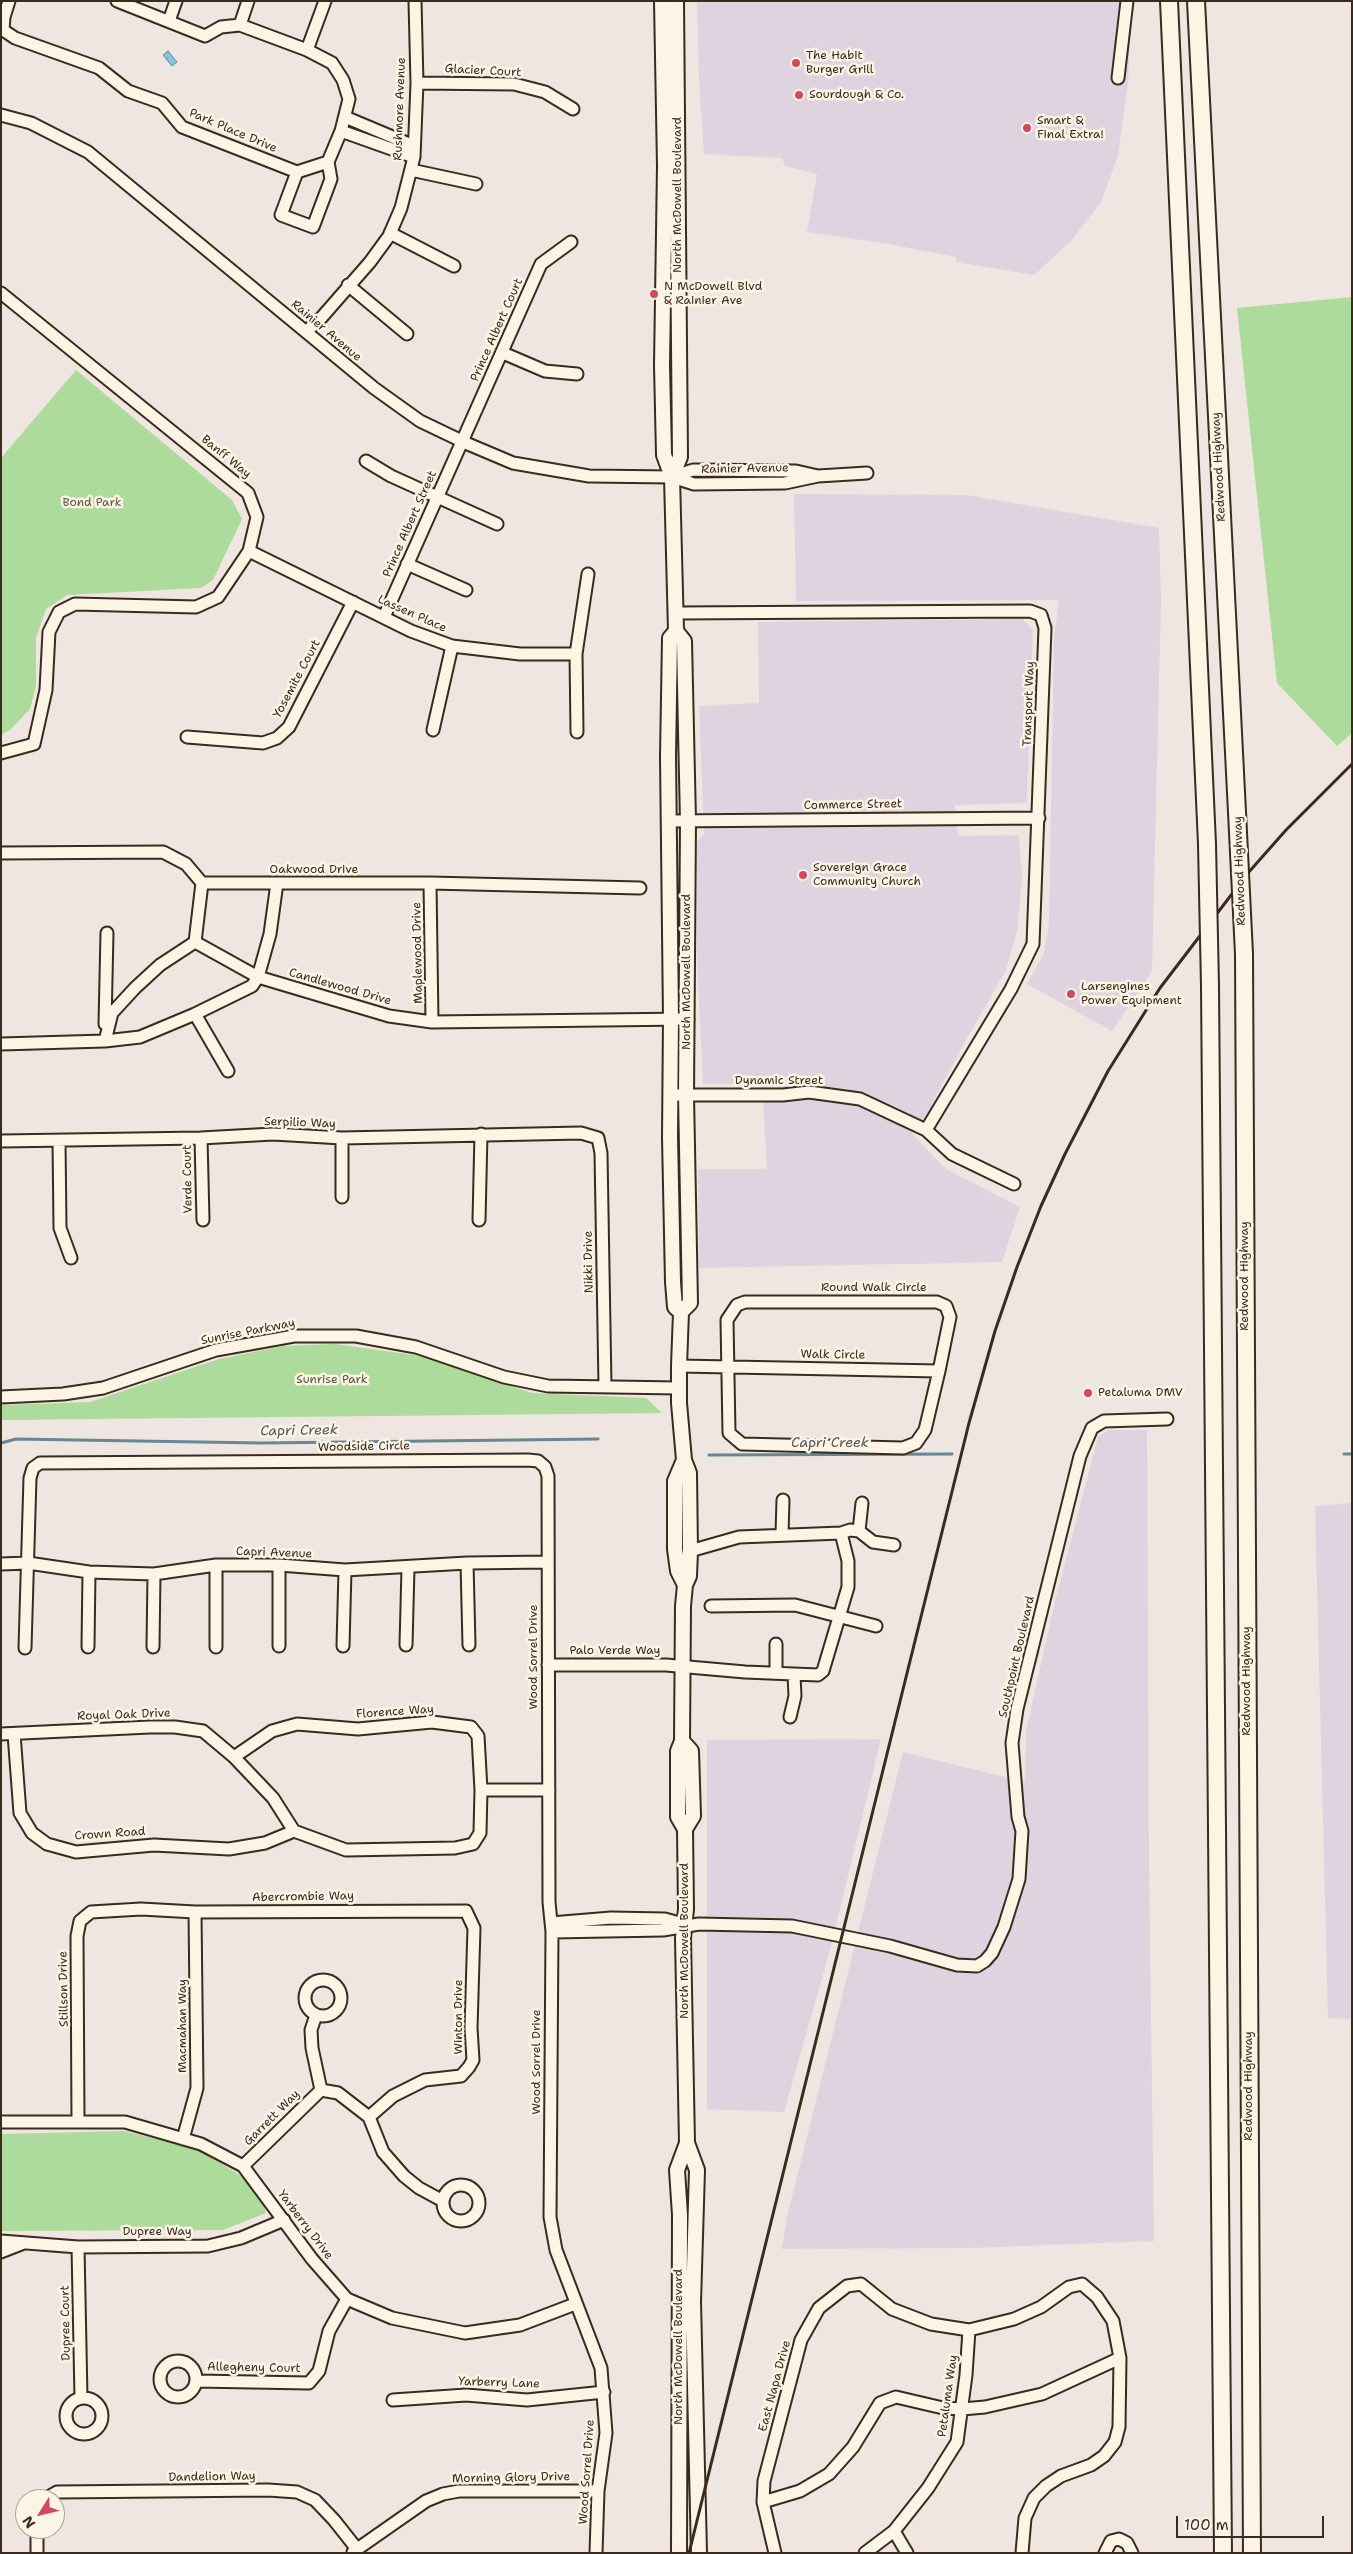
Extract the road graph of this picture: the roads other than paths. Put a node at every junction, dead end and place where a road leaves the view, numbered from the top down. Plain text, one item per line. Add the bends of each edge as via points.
1 (9, 1) edge
2 (117, 1) edge
3 (176, 1) edge
4 (248, 1) edge
5 (325, 1) edge
6 (415, 1) edge
7 (662, 1) edge
8 (676, 1) edge
9 (1127, 1) edge
10 (1169, 1) edge
11 (1196, 1) edge
12 (169, 21) junction
13 (240, 25) junction
14 (307, 50) junction
15 (1118, 78) dead end
16 (417, 82) junction
17 (573, 108) dead end
18 (1, 115) edge
19 (345, 117) junction
20 (341, 131) junction
21 (414, 151) junction
22 (328, 162) junction
23 (411, 170) junction
24 (297, 172) junction
25 (476, 184) dead end
26 (390, 234) junction
27 (571, 242) dead end
28 (454, 266) dead end
29 (348, 285) junction
30 (1, 293) edge
31 (306, 332) junction
32 (407, 334) dead end
33 (503, 353) junction
34 (577, 374) dead end
35 (461, 442) junction
36 (366, 461) dead end
37 (867, 473) dead end
38 (672, 477) junction
39 (436, 498) junction
40 (497, 524) dead end
41 (249, 551) junction
42 (408, 564) junction
43 (588, 574) dead end
44 (466, 590) dead end
45 (353, 602) junction
46 (676, 613) junction
47 (384, 618) junction
48 (676, 631) junction
49 (452, 646) junction
50 (576, 654) junction
51 (433, 730) dead end
52 (577, 732) dead end
53 (187, 737) dead end
54 (1, 753) edge
55 (1039, 818) junction
56 (668, 821) junction
57 (688, 821) junction
58 (1, 853) edge
59 (202, 883) junction
60 (276, 883) junction
61 (430, 883) junction
62 (640, 888) dead end
63 (107, 933) dead end
64 (195, 942) junction
65 (258, 977) junction
66 (195, 1014) junction
67 (688, 1019) junction
68 (671, 1020) junction
69 (432, 1022) junction
70 (104, 1041) junction
71 (1, 1044) edge
72 (228, 1071) dead end
73 (671, 1095) junction
74 (686, 1095) junction
75 (926, 1130) junction
76 (481, 1134) junction
77 (201, 1138) junction
78 (342, 1138) junction
79 (598, 1138) joint
80 (1, 1141) edge
81 (59, 1141) junction
82 (1014, 1184) dead end
83 (342, 1197) dead end
84 (203, 1220) dead end
85 (479, 1220) dead end
86 (71, 1258) dead end
87 (681, 1312) junction
88 (679, 1366) junction
89 (727, 1367) junction
90 (939, 1371) junction
91 (605, 1386) junction
92 (679, 1388) junction
93 (1, 1397) edge
94 (1167, 1419) dead end
95 (684, 1460) junction
96 (783, 1500) dead end
97 (862, 1503) dead end
98 (859, 1531) junction
99 (841, 1533) junction
100 (782, 1534) junction
101 (894, 1545) dead end
102 (690, 1551) junction
103 (547, 1562) junction
104 (28, 1563) junction
105 (468, 1563) junction
106 (1, 1564) edge
107 (216, 1565) junction
108 (279, 1565) junction
109 (408, 1568) junction
110 (345, 1570) junction
111 (89, 1572) junction
112 (154, 1574) junction
113 (685, 1585) junction
114 (711, 1606) dead end
115 (839, 1618) junction
116 (876, 1626) dead end
117 (776, 1644) dead end
118 (406, 1645) dead end
119 (469, 1645) dead end
120 (279, 1646) dead end
121 (343, 1646) dead end
122 (88, 1647) dead end
123 (153, 1647) dead end
124 (216, 1647) dead end
125 (26, 1648) dead end
126 (548, 1665) junction
127 (681, 1666) junction
128 (776, 1673) junction
129 (794, 1675) junction
130 (790, 1717) dead end
131 (1, 1734) edge
132 (14, 1734) junction
133 (234, 1757) junction
134 (481, 1790) junction
135 (549, 1790) junction
136 (294, 1831) junction
137 (141, 1909) joint
138 (466, 1911) joint
139 (196, 1912) junction
140 (685, 1925) junction
141 (552, 1927) junction
142 (316, 2014) dead end
143 (321, 2090) junction
144 (369, 2117) junction
145 (1, 2122) edge
146 (14, 2122) junction
147 (78, 2122) junction
148 (1, 2129) edge
149 (183, 2139) junction
150 (687, 2143) junction
151 (243, 2166) junction
152 (443, 2201) dead end
153 (284, 2220) junction
154 (1, 2241) edge
155 (25, 2242) junction
156 (78, 2247) junction
157 (1, 2252) edge
158 (347, 2299) junction
159 (575, 2304) junction
160 (969, 2330) junction
161 (1120, 2358) junction
162 (196, 2381) dead end
163 (604, 2392) junction
164 (81, 2398) dead end
165 (393, 2400) dead end
166 (962, 2409) junction
167 (598, 2491) junction
168 (65, 2492) edge
169 (763, 2502) junction
170 (894, 2531) junction
171 (37, 2539) edge
172 (355, 2551) edge
173 (37, 2553) edge
174 (596, 2553) edge
175 (679, 2553) edge
176 (699, 2553) edge
177 (774, 2553) edge
178 (864, 2553) edge
179 (907, 2553) edge
180 (1022, 2553) edge
181 (1105, 2553) edge
182 (1132, 2553) edge
183 (1223, 2553) edge
184 (1252, 2553) edge

1 - 24 street, Park Place Drive via 3,30 15,38 99,68 128,91 162,103 182,128
2 - 12 street
3 - 12 street
4 - 13 street
5 - 14 street
6 - 16 street, Rushmore Avenue
7 - 38 main road, North McDowell Boulevard via 665,166 662,364 664,456
8 - 38 main road, North McDowell Boulevard via 680,457
9 - 15 street
10 - 183 highway, bridge via 1207,844
11 - 184 highway, Redwood Highway, bridge via 1244,954
12 - 13 street via 205,36 221,27
13 - 14 street
14 - 19 street via 332,63 344,80 349,99
16 - 17 street, Glacier Court via 514,84 545,92
16 - 21 street, Rushmore Avenue
18 - 31 street, Rainier Avenue via 31,124 88,152
19 - 20 street
19 - 21 street
20 - 21 street
20 - 22 street
21 - 23 street, Rushmore Avenue
22 - 24 street
22 - 24 street via 331,179 313,227 281,215
23 - 25 street
23 - 26 street, Rushmore Avenue via 402,208
26 - 28 street
26 - 29 street, Rushmore Avenue
27 - 33 street, Prince Albert Court via 541,264
29 - 31 street, Rushmore Avenue
29 - 32 street
30 - 41 street, Banff Way via 248,493 258,517
31 - 35 street, Rainier Avenue via 420,421
33 - 34 street via 545,371
33 - 35 street, Prince Albert Court
35 - 38 street, Rainier Avenue via 514,463 580,475
35 - 39 street, Prince Albert Street
36 - 39 street
37 - 38 street, Rainier Avenue via 818,476 785,483 694,484
38 - 46 main road, North McDowell Boulevard
39 - 40 street
39 - 42 street, Prince Albert Street
41 - 45 street, Lassen Place
41 - 54 street, Banff Way via 218,597 196,607 75,604 60,612 49,632 46,690 34,744
42 - 44 street
42 - 47 street, Prince Albert Street
43 - 50 street
45 - 47 street, Lassen Place
45 - 53 street, Yosemite Court via 288,727 277,738 263,743
46 - 48 main road, North McDowell Boulevard
46 - 55 street, Transport Way via 1030,611 1041,615 1045,628
47 - 49 street, Lassen Place
48 - 56 main road, North McDowell Boulevard via 670,638
48 - 57 main road, North McDowell Boulevard via 684,641
49 - 50 street, Lassen Place via 520,654
49 - 51 street
50 - 52 street
55 - 57 street, Commerce Street
55 - 75 street, Transport Way via 1033,944 1012,988
56 - 57 street, Commerce Street
56 - 68 main road, North McDowell Boulevard
57 - 67 main road, North McDowell Boulevard
58 - 59 street via 163,852 186,864
59 - 60 street, Oakwood Drive
59 - 64 street
60 - 61 street, Oakwood Drive
60 - 65 street via 270,934
61 - 62 street, Oakwood Drive
61 - 69 street, Maplewood Drive
63 - 70 street
64 - 65 street, Candlewood Drive
64 - 70 street via 160,965 112,1013
65 - 66 street via 252,986
65 - 69 street, Candlewood Drive via 389,1016
66 - 70 street via 140,1038
66 - 72 street
67 - 68 street, Candlewood Drive
67 - 74 main road, North McDowell Boulevard
68 - 69 street, Candlewood Drive
68 - 73 main road, North McDowell Boulevard
70 - 71 street
73 - 74 street, Dynamic Street
73 - 87 main road, North McDowell Boulevard via 673,1282 675,1307
74 - 75 street, Dynamic Street via 809,1092 854,1098
74 - 87 main road, North McDowell Boulevard via 690,1303
75 - 82 street, Dynamic Street via 952,1154
76 - 78 street, Serpilio Way
76 - 79 street, Serpilio Way via 581,1133
76 - 85 street
77 - 78 street, Serpilio Way via 273,1134
77 - 81 street, Serpilio Way
77 - 84 street, Verde Court
78 - 83 street
79 - 91 street, Nikki Drive via 601,1153
80 - 81 street, Serpilio Way
81 - 86 street via 60,1228
87 - 88 main road, North McDowell Boulevard
88 - 89 street
88 - 92 main road, North McDowell Boulevard
89 - 90 street, Walk Circle
89 - 90 street, Round Walk Circle via 729,1433 742,1444 893,1448 916,1443 925,1430
89 - 90 street, Round Walk Circle via 727,1320 737,1305 745,1302 937,1302 946,1306 950,1317
91 - 92 street, Sunrise Parkway
91 - 93 street, Sunrise Parkway via 548,1386 504,1378 416,1347 356,1336 294,1336 216,1350 103,1388
92 - 95 main road, North McDowell Boulevard
94 - 140 street, Southpoint Boulevard via 1104,1421 1092,1428 1080,1456 1018,1704 1012,1743 1022,1831 1020,1879 1004,1927 988,1957 977,1966 957,1965 890,1946 792,1926
95 - 102 main road, North McDowell Boulevard via 689,1473
95 - 113 main road, North McDowell Boulevard via 675,1481 675,1549 678,1571
96 - 100 street
97 - 98 street
98 - 99 street
98 - 101 street via 874,1542
99 - 100 street
99 - 115 street via 848,1561 848,1587
100 - 102 street via 739,1537
102 - 113 main road, North McDowell Boulevard via 689,1576
103 - 104 street, Woodside Circle via 548,1476 538,1461 394,1460 40,1463 33,1468 30,1478
103 - 105 street, Capri Avenue
103 - 126 street, Wood Sorrel Drive
104 - 106 street, Capri Avenue
104 - 111 street, Capri Avenue
104 - 125 street
105 - 109 street, Capri Avenue
105 - 119 street
107 - 108 street, Capri Avenue
107 - 112 street, Capri Avenue
107 - 124 street
108 - 110 street, Capri Avenue
108 - 120 street
109 - 110 street, Capri Avenue
109 - 118 street
110 - 121 street
111 - 112 street, Capri Avenue
111 - 122 street
112 - 123 street
113 - 127 main road, North McDowell Boulevard
114 - 115 street via 794,1605
115 - 116 street
115 - 129 street via 823,1671 812,1676
117 - 128 street
126 - 127 street, Palo Verde Way
126 - 135 street, Wood Sorrel Drive
127 - 128 street
127 - 140 main road, North McDowell Boulevard via 682,1741 691,1751 693,1816 685,1829
128 - 129 street
129 - 130 street via 795,1696
131 - 132 street, Royal Oak Drive
132 - 133 street, Royal Oak Drive via 175,1727 203,1731
132 - 136 street, Crown Road via 20,1813 32,1833 47,1844 76,1852 154,1844 229,1849 264,1842
133 - 134 street, Florence Way via 272,1731 297,1724 358,1729 432,1722 456,1724 471,1727 478,1736
133 - 136 street, Royal Oak Drive via 273,1798
134 - 135 street
134 - 136 street via 480,1833 473,1844 455,1848 346,1850
135 - 141 street, Wood Sorrel Drive
137 - 139 street, Abercrombie Way
137 - 147 street, Stillson Drive via 91,1912 80,1921 77,1936
138 - 139 street, Abercrombie Way
138 - 144 street, Winton Drive via 474,1928 470,2068 461,2076 425,2080 393,2096
139 - 149 street, Macmahan Way via 197,2088
140 - 141 street, Southpoint Boulevard via 663,1930
140 - 150 main road, North McDowell Boulevard
141 - 159 street, Wood Sorrel Drive via 550,2217 556,2250
142 - 143 street via 312,2048
143 - 144 street via 338,2093
143 - 151 street, Garrett Way
144 - 152 street via 383,2152 404,2176
145 - 146 street, Yarberry Drive
146 - 147 street, Yarberry Drive
146 - 148 street, Yarberry Drive
147 - 149 street, Yarberry Drive via 125,2122
149 - 151 street, Yarberry Drive via 201,2144
150 - 175 main road, North McDowell Boulevard via 677,2170 680,2215
150 - 176 main road, North McDowell Boulevard via 697,2170 693,2302
151 - 153 street, Yarberry Drive
153 - 156 street, Dupree Way via 241,2238 208,2246
153 - 158 street, Yarberry Drive
154 - 155 street, Dupree Way
155 - 156 street, Dupree Way
155 - 157 street, Dupree Way
156 - 164 street, Dupree Court
158 - 159 street, Yarberry Drive via 392,2318 458,2333 520,2325
158 - 162 street, Allegheny Court via 329,2331 318,2371 308,2383
159 - 163 street, Wood Sorrel Drive via 589,2331 601,2368
160 - 161 street via 1014,2318 1041,2307 1069,2287 1082,2284 1097,2297 1113,2321
160 - 166 street, Petaluma Way
160 - 169 street, East Napa Drive via 932,2324 892,2309 861,2284 847,2286 819,2308 801,2340 764,2482
161 - 166 street via 1042,2394
161 - 180 street via 1121,2413 1114,2442 1104,2456 1091,2465 1061,2476 1034,2498 1025,2518
163 - 165 street, Yarberry Lane via 527,2400 466,2394
163 - 167 street, Wood Sorrel Drive via 606,2433
166 - 169 street via 896,2397 880,2403 853,2447 829,2474 800,2490
166 - 170 street, Petaluma Way via 957,2442 928,2488
167 - 172 street, Morning Glory Drive via 459,2491 443,2494 426,2501
167 - 174 street, Wood Sorrel Drive
168 - 172 street, Dandelion Way via 297,2492 315,2500 334,2520
169 - 177 street, East Napa Drive
170 - 178 street, Petaluma Way
170 - 179 street
171 - 173 street
181 - 182 street via 1107,2544 1119,2539 1128,2543

